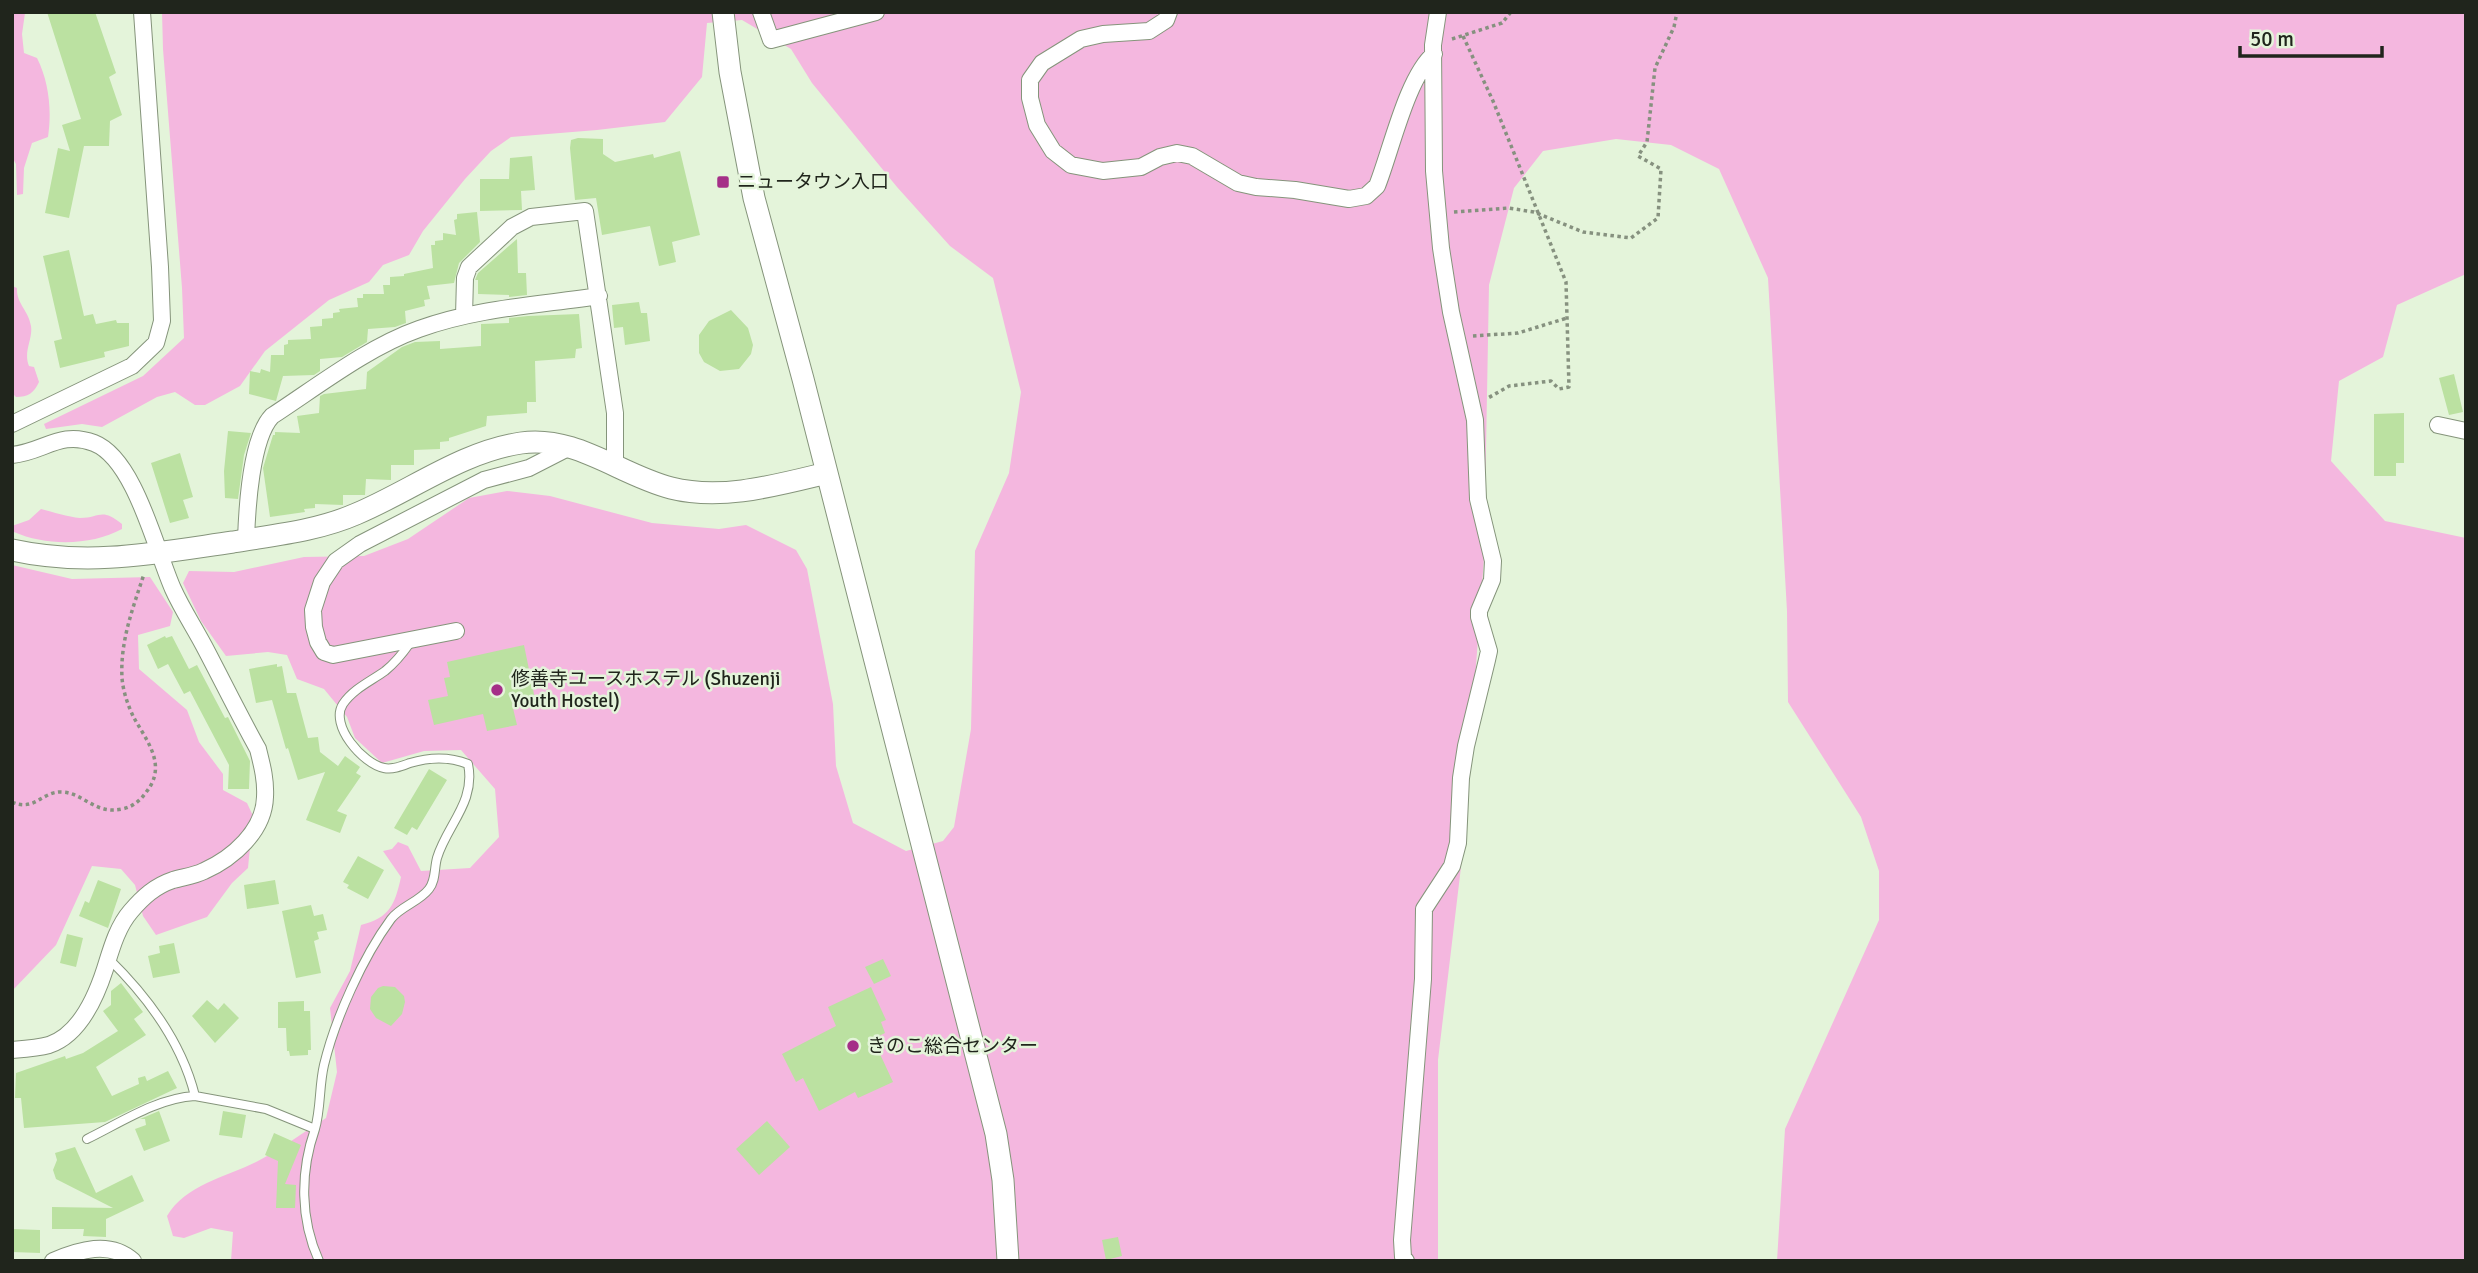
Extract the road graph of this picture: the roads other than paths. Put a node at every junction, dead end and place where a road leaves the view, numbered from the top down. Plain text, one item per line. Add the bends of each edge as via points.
1 (142, 12) edge
2 (723, 12) edge
3 (761, 12) edge
4 (876, 12) edge
5 (1169, 12) edge
6 (1438, 12) edge
7 (1433, 49) junction
8 (598, 296) junction
9 (464, 316) junction
10 (12, 424) edge
11 (2438, 425) dead end
12 (2466, 431) edge
13 (570, 447) junction
14 (12, 455) edge
15 (614, 465) junction
16 (827, 473) junction
17 (246, 540) junction
18 (12, 550) edge
19 (160, 554) junction
20 (456, 631) dead end
21 (411, 640) junction
22 (108, 958) junction
23 (12, 1050) edge
24 (195, 1096) junction
25 (315, 1129) junction
26 (87, 1139) dead end
27 (53, 1261) edge
28 (133, 1261) edge
29 (319, 1261) edge
30 (1008, 1261) edge
31 (1406, 1261) edge

1 - 10 street via 160,267 162,321 156,343 132,366
2 - 16 street via 754,198
3 - 4 street via 771,40
5 - 7 street via 1166,20 1149,31 1081,38 1042,63 1030,80 1037,125 1053,151 1071,165 1103,171 1141,167 1177,153 1192,156 1238,183 1349,199 1366,196 1377,186 1410,94
6 - 7 street
7 - 31 street via 1438,213 1451,312 1475,420 1478,499 1493,561 1492,580 1479,617 1489,651 1461,778 1455,855 1424,909 1402,1240
8 - 9 street
8 - 9 street via 584,211 560,212 520,222 476,259 465,278
8 - 15 street via 615,413
9 - 17 street via 390,342 272,416 261,434
11 - 12 street
13 - 15 street
13 - 17 street via 521,443 479,453 332,524
13 - 21 street via 529,468 484,480 336,561 322,582 313,610 324,652 333,655
14 - 19 street via 63,438 93,442 105,449 128,478
15 - 16 street via 669,488 696,493 774,486
16 - 30 street via 996,1134
17 - 19 street
18 - 19 street via 61,559
19 - 22 street via 174,590 258,749 265,799 244,844 225,860 154,888 143,898 128,914
20 - 21 street
21 - 25 lane via 388,669 348,697 338,718 343,733 371,762 384,768 430,758 468,764 469,788 437,858 429,889 393,917 346,1000 324,1068
22 - 23 street via 88,1009 70,1031 50,1045
22 - 24 lane via 161,1021
24 - 25 lane via 266,1109
24 - 26 lane via 166,1102
25 - 29 lane via 306,1154 305,1213
27 - 28 street via 106,1248

